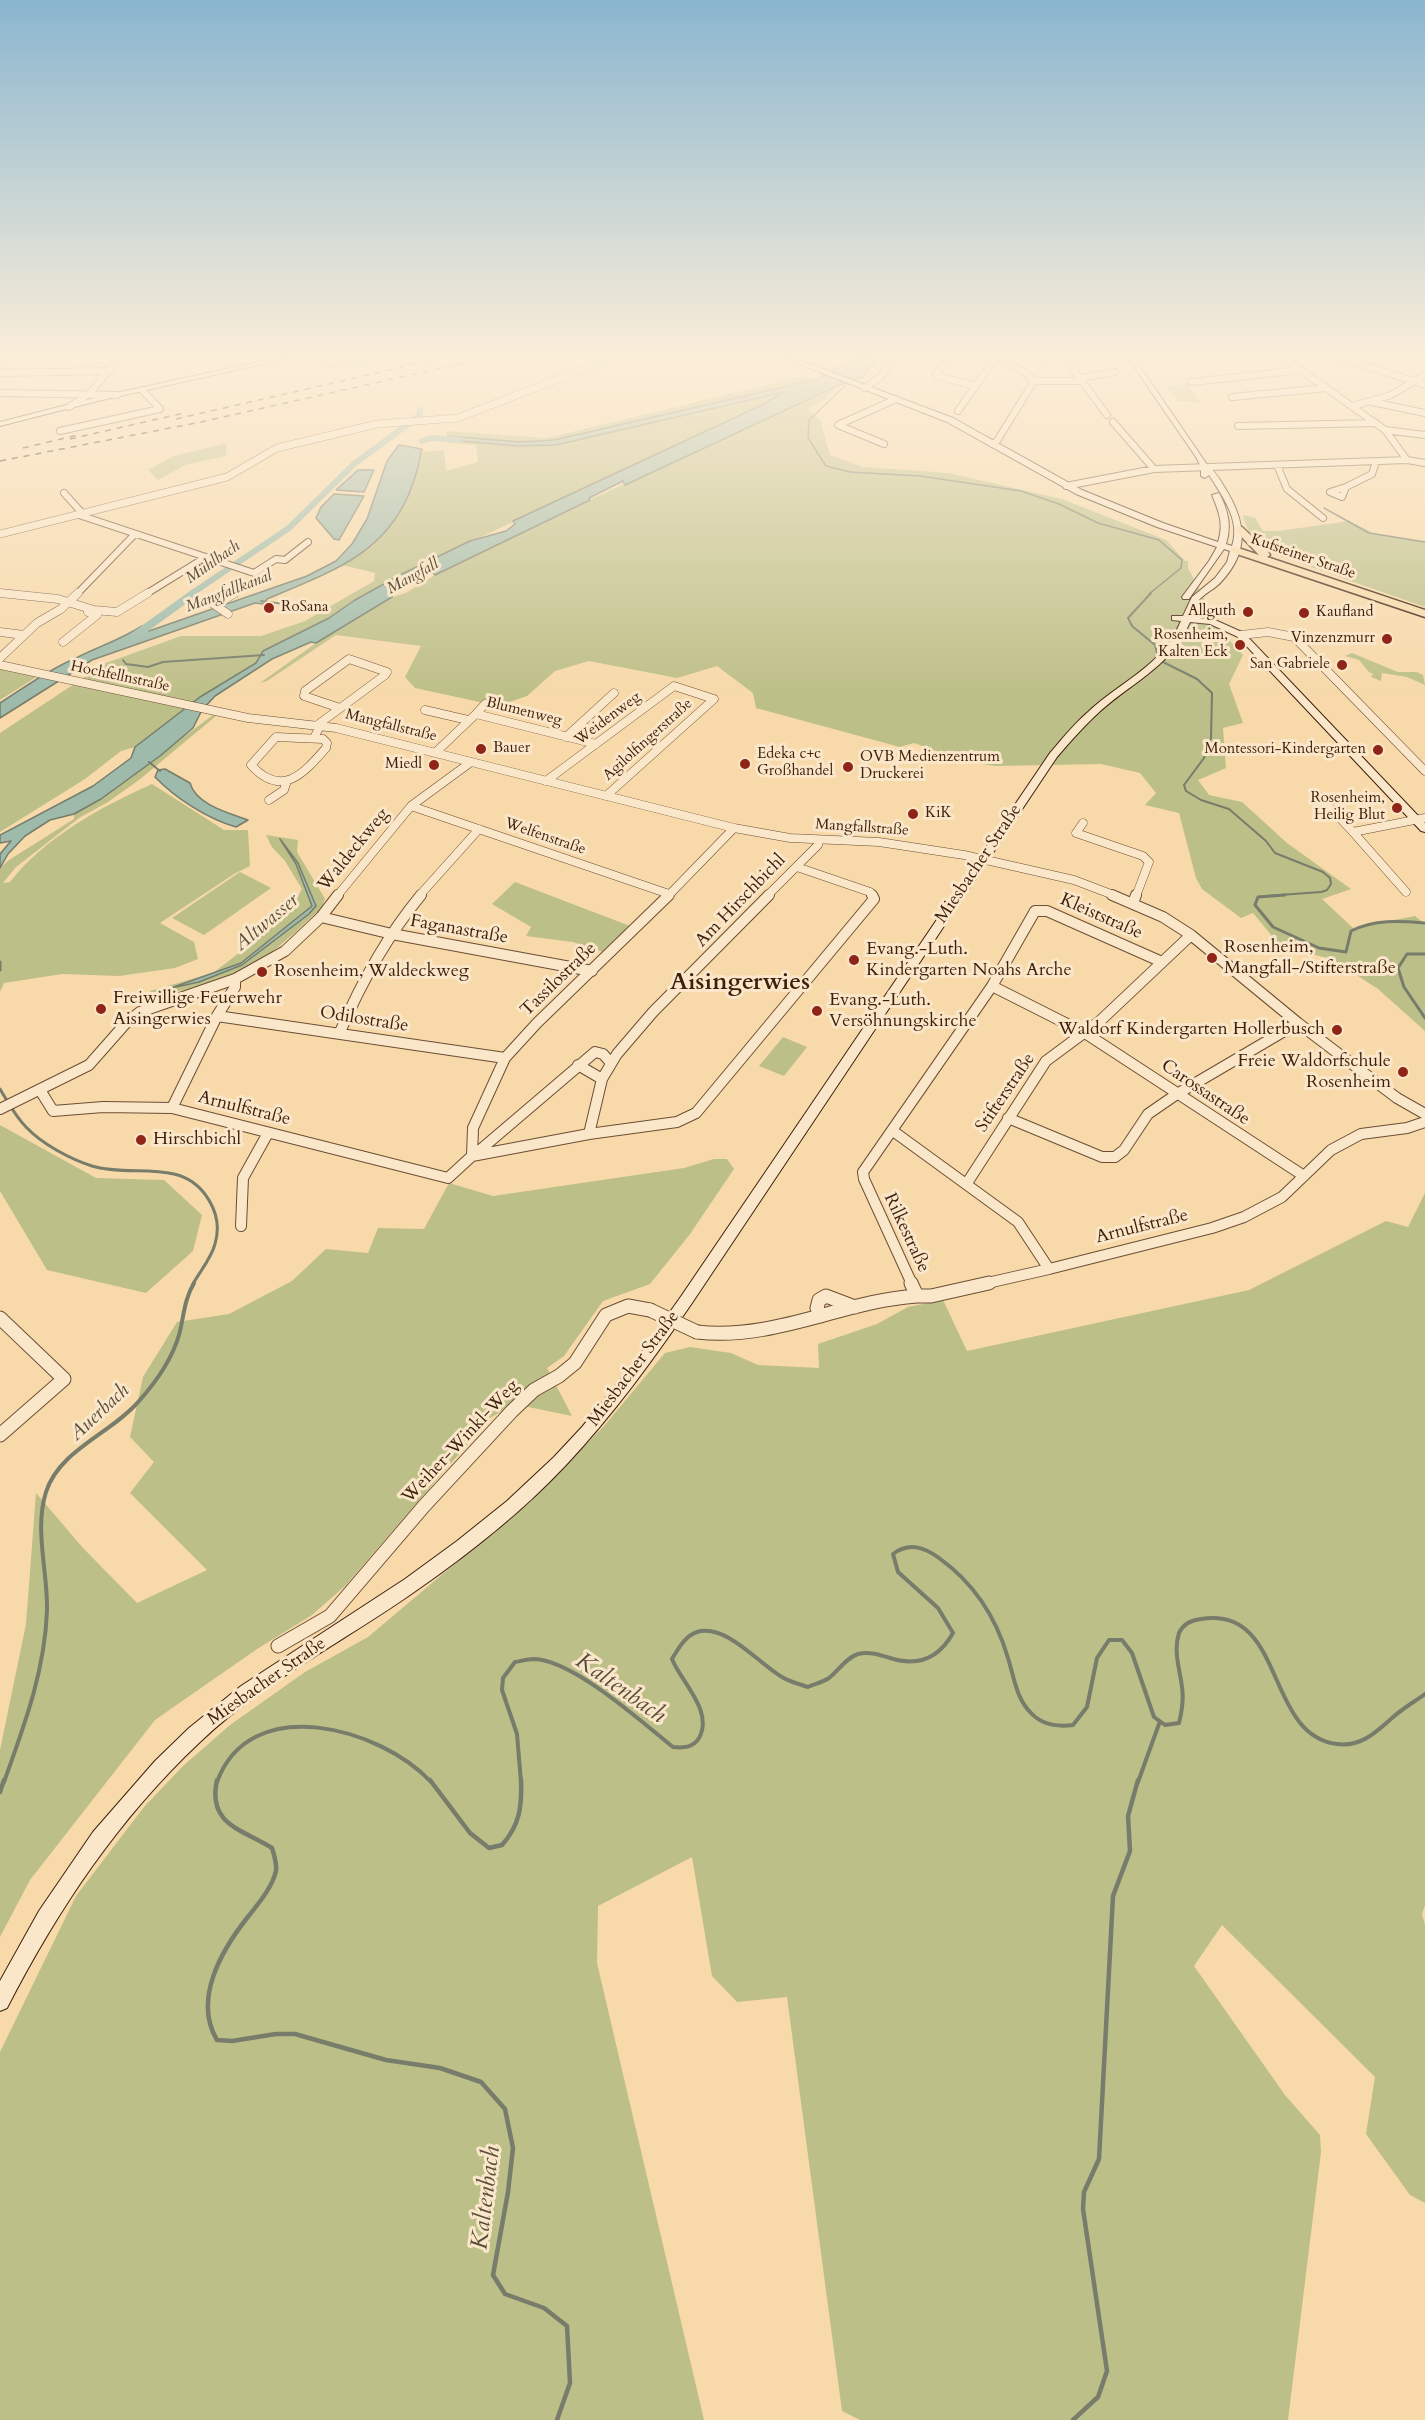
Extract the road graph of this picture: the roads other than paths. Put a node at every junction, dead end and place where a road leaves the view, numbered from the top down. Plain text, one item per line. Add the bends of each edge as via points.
1 (241, 471) edge
2 (1039, 471) edge
3 (1144, 471) edge
4 (1205, 471) edge
5 (1210, 471) edge
6 (1281, 471) edge
7 (1374, 471) edge
8 (1066, 486) junction
9 (1346, 486) dead end
10 (64, 493) dead end
11 (81, 514) junction
12 (1323, 518) dead end
13 (1239, 529) junction
14 (1225, 530) junction
15 (0, 534) edge
16 (135, 534) junction
17 (1197, 535) junction
18 (308, 542) dead end
19 (1222, 543) junction
20 (1236, 548) junction
21 (1260, 556) junction
22 (206, 557) junction
23 (285, 560) junction
24 (1215, 560) junction
25 (1231, 562) junction
26 (254, 573) junction
27 (0, 593) edge
28 (66, 603) junction
29 (1192, 604) junction
30 (217, 606) junction
31 (1425, 612) edge
32 (228, 614) dead end
33 (1175, 618) junction
34 (1185, 620) junction
35 (1208, 623) junction
36 (0, 632) edge
37 (1180, 634) junction
38 (24, 635) junction
39 (1240, 635) junction
40 (63, 642) dead end
41 (1171, 647) junction
42 (0, 657) edge
43 (0, 665) edge
44 (687, 691) joint
45 (614, 693) dead end
46 (485, 704) dead end
47 (340, 708) junction
48 (425, 710) dead end
49 (476, 714) junction
50 (234, 716) joint
51 (468, 720) junction
52 (318, 726) junction
53 (566, 737) junction
54 (314, 738) junction
55 (596, 744) junction
56 (436, 752) junction
57 (471, 762) junction
58 (1425, 771) edge
59 (546, 781) junction
60 (286, 783) junction
61 (1317, 794) dead end
62 (606, 796) junction
63 (269, 800) dead end
64 (411, 806) junction
65 (1421, 819) edge
66 (1083, 823) dead end
67 (734, 828) junction
68 (479, 829) junction
69 (1425, 829) edge
70 (1353, 832) junction
71 (819, 840) junction
72 (983, 859) junction
73 (797, 867) junction
74 (1406, 892) dead end
75 (669, 894) junction
76 (1132, 903) junction
77 (321, 917) junction
78 (392, 934) junction
79 (1191, 935) junction
80 (1162, 962) junction
81 (592, 971) junction
82 (235, 979) junction
83 (992, 986) junction
84 (217, 1016) junction
85 (1298, 1023) junction
86 (340, 1032) junction
87 (1084, 1033) junction
88 (505, 1058) junction
89 (611, 1063) junction
90 (578, 1065) junction
91 (602, 1079) junction
92 (36, 1092) junction
93 (1177, 1094) junction
94 (172, 1108) junction
95 (0, 1109) edge
96 (1425, 1113) edge
97 (1008, 1118) junction
98 (1425, 1122) edge
99 (893, 1131) junction
100 (268, 1132) junction
101 (589, 1134) junction
102 (472, 1156) junction
103 (1304, 1176) junction
104 (968, 1183) junction
105 (241, 1226) dead end
106 (1049, 1269) junction
107 (917, 1296) junction
108 (855, 1307) junction
109 (821, 1316) junction
110 (0, 1318) edge
111 (0, 1435) edge
112 (278, 1646) dead end
113 (0, 2001) edge

1 - 11 street
2 - 8 main road, Kufsteiner Straße
3 - 8 street
4 - 14 main road, Miesbacher Straße via 1222,506
5 - 13 main road, Miesbacher Straße via 1232,506
6 - 12 street via 1287,489
7 - 9 street
8 - 17 main road, Kufsteiner Straße
10 - 11 street
11 - 15 street
11 - 16 street
13 - 20 main road, Miesbacher Straße
13 - 21 main road
14 - 17 main road
14 - 19 main road, Miesbacher Straße
16 - 22 street
16 - 28 street
17 - 19 main road, Kufsteiner Straße
17 - 24 main road
18 - 23 street
19 - 20 main road, Kufsteiner Straße
19 - 24 main road, Miesbacher Straße
20 - 21 main road, Kufsteiner Straße
20 - 25 main road, Miesbacher Straße
21 - 25 main road
21 - 31 main road, Kufsteiner Straße
22 - 26 street
22 - 28 street via 117,612
23 - 26 street via 276,559
23 - 30 street
24 - 33 main road, Miesbacher Straße
25 - 29 main road, Miesbacher Straße
26 - 30 street via 210,601
27 - 28 street
28 - 38 street
28 - 40 street via 97,615
29 - 34 main road, Miesbacher Straße
29 - 35 main road
30 - 32 street
33 - 34 main road
33 - 41 main road, Miesbacher Straße
34 - 35 main road
34 - 37 main road, Miesbacher Straße
35 - 37 main road
35 - 39 main road
36 - 38 street
37 - 41 main road, Miesbacher Straße
38 - 42 street
39 - 58 street via 1268,632 1294,637
39 - 65 main road
41 - 72 main road, Miesbacher Straße via 1156,665 1115,694 1072,733
43 - 50 street, Hochfellnstraße
44 - 55 street, Weidenweg via 674,686
44 - 62 street, Agilolfingerstraße via 714,699
45 - 53 street, Blumenweg
46 - 49 street, Blumenweg
47 - 47 street via 386,675 387,672 349,659 305,691 304,696
47 - 52 street
48 - 51 street
49 - 51 street, Blumenweg
49 - 53 street, Blumenweg
50 - 52 street, Mangfallstraße
51 - 56 street, Blumenweg
52 - 54 street
52 - 56 street, Mangfallstraße
53 - 55 street, Blumenweg
54 - 60 street via 327,743 326,748 298,778
54 - 60 street via 276,737 251,765 254,770
55 - 59 street, Weidenweg
56 - 57 street, Mangfallstraße
57 - 59 street, Mangfallstraße
57 - 64 street, Waldeckweg
59 - 62 street, Mangfallstraße
60 - 63 street via 284,790
61 - 70 street
62 - 67 street, Mangfallstraße
64 - 68 street, Welfenstraße
64 - 77 street, Waldeckweg
65 - 69 main road
65 - 70 street
66 - 76 street via 1076,833 1143,856 1149,862
67 - 71 street, Mangfallstraße
67 - 75 street, Tassilostraße
68 - 75 street, Welfenstraße
68 - 78 street via 417,896
70 - 74 street
71 - 72 street, Mangfallstraße via 903,844
71 - 73 street, Am Hirschbichl
72 - 76 street, Mangfallstraße via 1074,880
72 - 113 main road, Miesbacher Straße via 707,1268 600,1418 536,1484 464,1546 412,1585 232,1702 173,1753 81,1861 21,1958
73 - 89 street, Am Hirschbichl via 653,1012
73 - 101 street via 870,892 874,899 696,1113 687,1119
75 - 81 street, Tassilostraße
76 - 79 street, Mangfallstraße
77 - 78 street, Faganastraße
77 - 82 street, Waldeckweg via 285,951
78 - 81 street, Faganastraße
78 - 86 street via 353,998
79 - 80 street, Stifterstraße
79 - 85 street, Mangfallstraße
80 - 83 street, Kleiststraße via 1039,910 1032,914
80 - 87 street, Stifterstraße
81 - 88 street, Tassilostraße
82 - 84 street
82 - 92 street, Waldeckweg via 140,1012 89,1065
83 - 87 street, Carossastraße
83 - 99 street, Kleiststraße
84 - 86 street, Odilostraße
84 - 94 street
85 - 93 street
85 - 96 street, Mangfallstraße via 1397,1098
86 - 88 street, Odilostraße
87 - 93 street, Carossastraße
87 - 97 street, Stifterstraße via 1046,1061
88 - 102 street, Tassilostraße via 473,1128
89 - 90 street via 595,1052
89 - 91 street, Am Hirschbichl
90 - 91 street
90 - 102 street
91 - 101 street, Am Hirschbichl
92 - 94 street, Arnulfstraße via 53,1111
92 - 95 street, Waldeckweg
93 - 97 street via 1148,1114 1115,1157 1102,1157
93 - 103 street, Carossastraße
94 - 100 street, Arnulfstraße
97 - 104 street, Stifterstraße
98 - 103 street, Arnulfstraße via 1360,1134 1331,1150
99 - 104 street
99 - 107 street, Rilkestraße via 865,1166 864,1179
100 - 102 street, Arnulfstraße via 448,1178
100 - 105 street via 243,1178
101 - 102 street
103 - 106 street, Arnulfstraße via 1282,1197 1244,1217
104 - 106 street via 1018,1222
106 - 107 street, Rilkestraße
107 - 108 street, Weiher-Winkl-Weg
108 - 109 street, Weiher-Winkl-Weg
108 - 109 street via 826,1296 819,1300
109 - 112 street, Weiher-Winkl-Weg, bridge via 771,1329 718,1336 697,1332 650,1310 631,1306 613,1310 575,1363 534,1390 512,1411 330,1616
110 - 111 street via 64,1378

